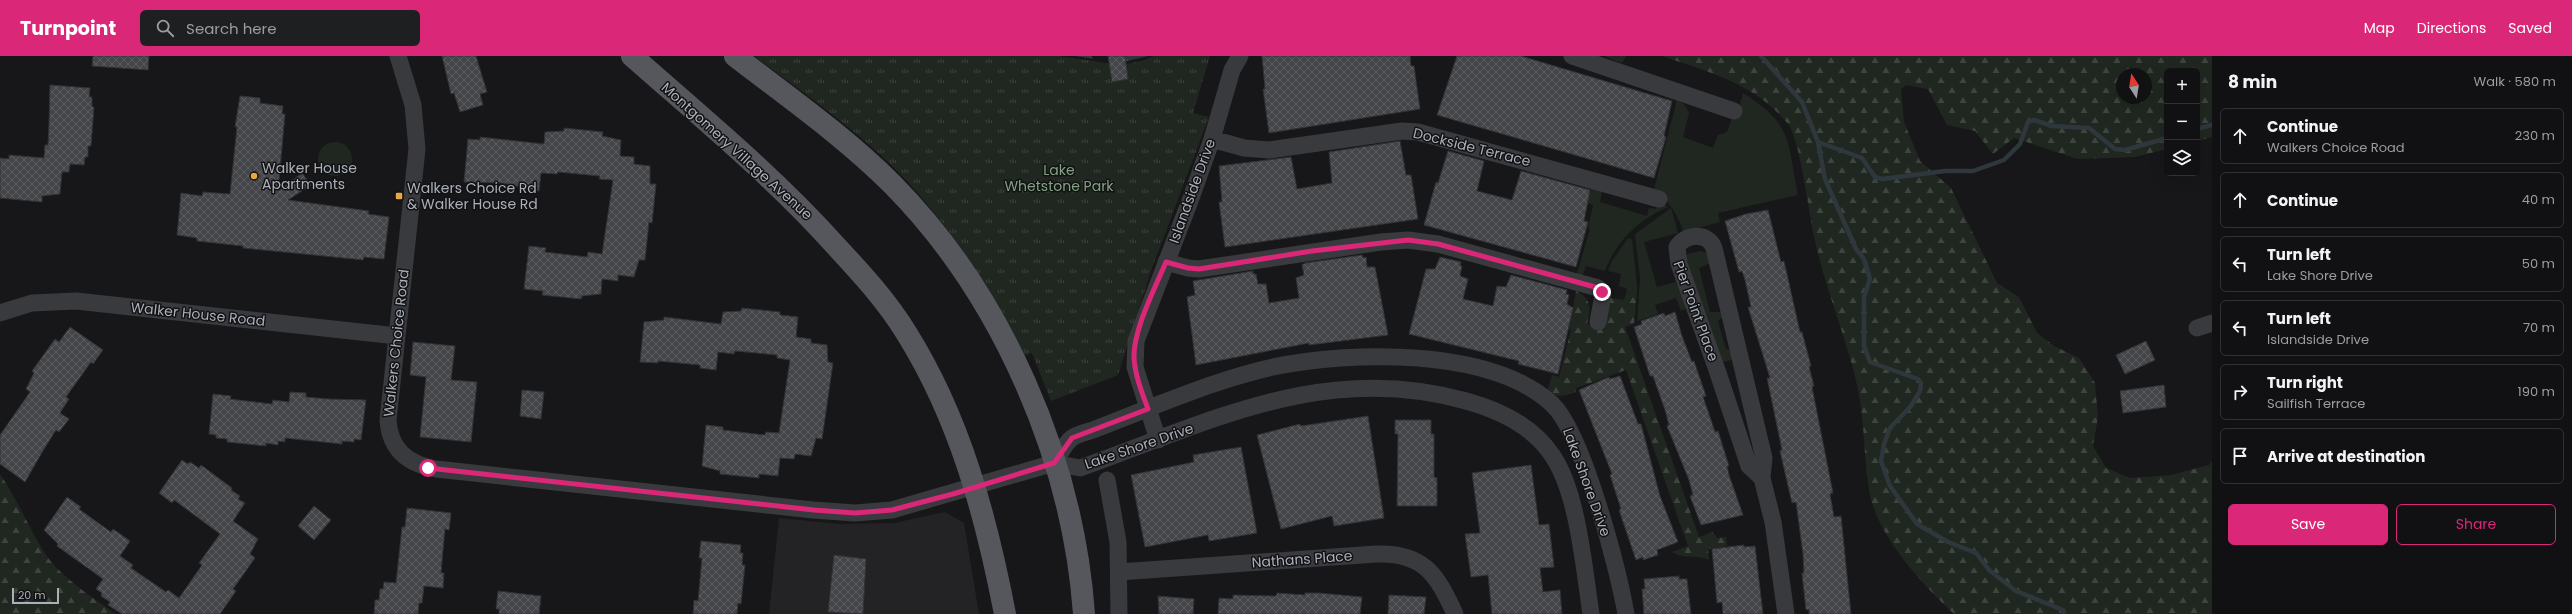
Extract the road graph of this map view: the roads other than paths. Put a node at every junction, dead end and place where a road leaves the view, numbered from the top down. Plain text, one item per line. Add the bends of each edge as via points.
1 (398, 56) edge
2 (632, 56) edge
3 (735, 56) edge
4 (1240, 56) edge
5 (1572, 56) edge
6 (1734, 111) dead end
7 (1212, 139) junction
8 (1659, 199) dead end
9 (1166, 262) junction
10 (0, 313) edge
11 (1598, 322) dead end
12 (397, 336) junction
13 (1148, 409) junction
14 (1158, 440) junction
15 (1054, 463) junction
16 (1762, 478) junction
17 (1107, 480) dead end
18 (975, 487) junction
19 (1119, 572) junction
20 (1005, 614) edge
21 (1084, 614) edge
22 (1119, 614) edge
23 (1455, 614) edge
24 (1591, 614) edge
25 (1626, 614) edge
26 (1786, 614) edge

1 - 12 street, Walkers Choice Road via 413,105 417,141
2 - 18 main road, Montgomery Village Avenue via 777,184 813,220 884,300 907,334 943,401
3 - 15 main road via 853,149 892,184 934,233 989,313 1013,356 1034,401
4 - 7 street, Islandside Drive via 1232,70
5 - 6 street
7 - 8 street, Dockside Terrace via 1244,148 1269,150 1402,131 1418,132
7 - 9 street, Islandside Drive
9 - 11 street via 1199,269 1381,242 1408,240 1431,243 1598,288 1603,295
9 - 13 street, Islandside Drive via 1136,341 1134,357
10 - 12 street, Walker House Road via 32,304 76,301
12 - 18 street, Walkers Choice Road via 388,428 402,456 421,466 841,513 892,510
13 - 14 street, Islandside Drive
13 - 15 street, Lake Shore Drive via 1072,438
13 - 25 street, Lake Shore Drive via 1248,374 1297,363 1338,358 1392,357 1442,360 1496,373 1553,404 1566,425 1584,464 1608,539
14 - 15 street, Lake Shore Drive via 1080,468
14 - 24 street, Lake Shore Drive via 1270,400 1330,389 1402,389 1454,398 1494,410 1530,431 1552,455 1561,470 1573,508
15 - 18 street, Walkers Choice Road
15 - 21 main road via 1073,535
16 - 16 street, Pier Point Place via 1764,458 1714,248 1708,238 1685,239 1677,248 1678,264 1717,370 1748,466
16 - 26 street, Pier Point Place via 1773,522
17 - 19 street via 1115,518
18 - 20 main road, Montgomery Village Avenue
19 - 22 street
19 - 23 street, Nathans Place via 1376,554 1400,555 1414,559 1434,574

